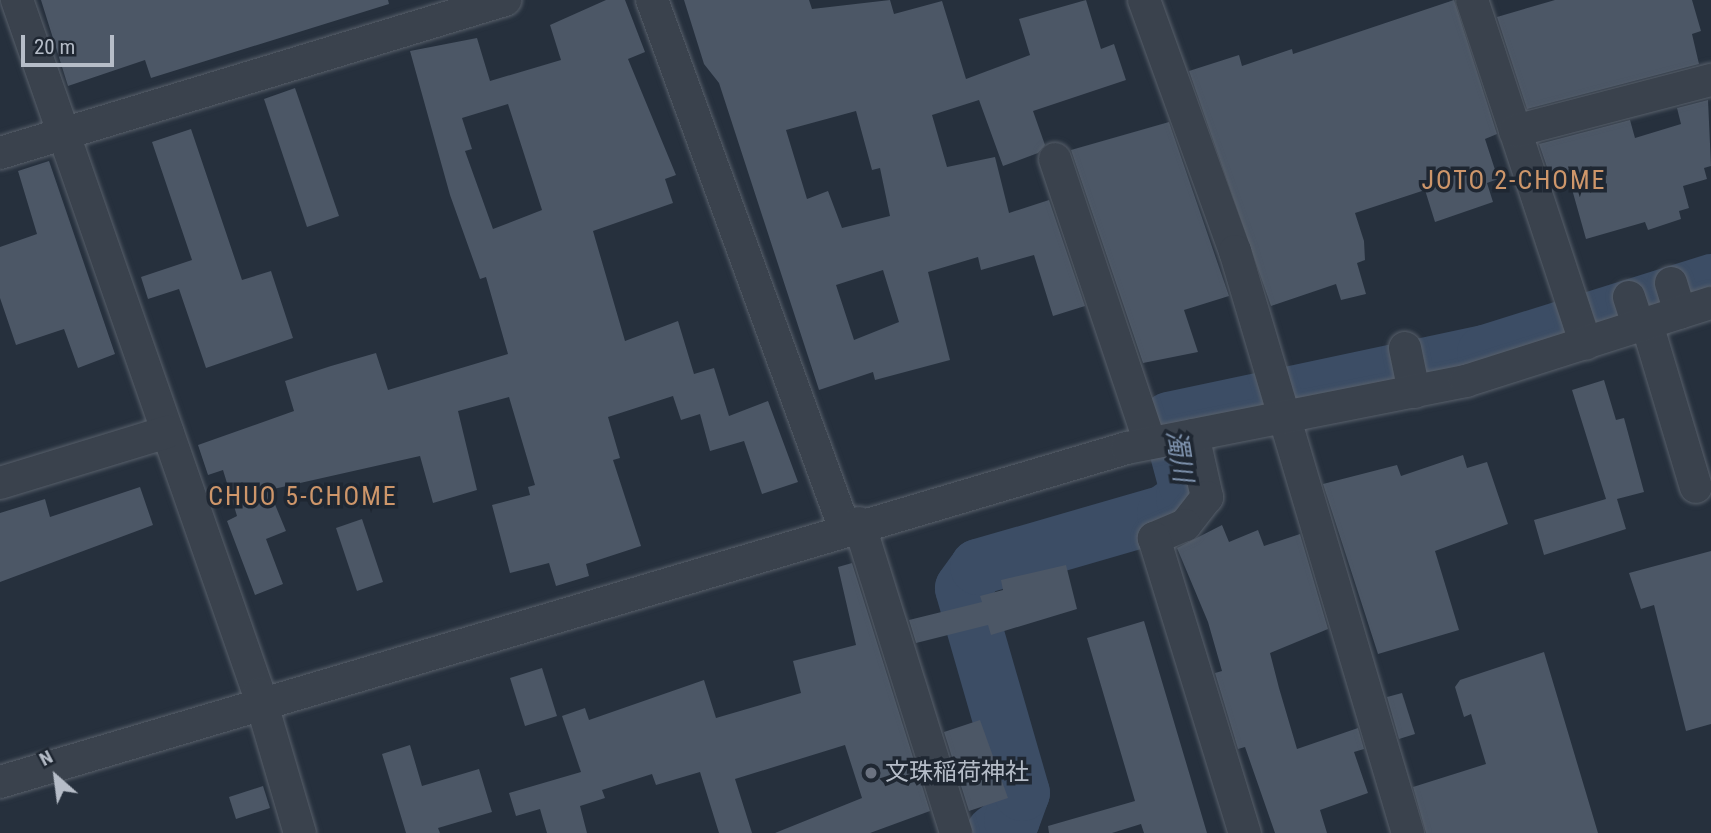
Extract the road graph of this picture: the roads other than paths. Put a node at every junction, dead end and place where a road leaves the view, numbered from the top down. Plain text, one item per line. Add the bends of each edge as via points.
1 (17, 0) edge
2 (505, 0) edge
3 (652, 0) edge
4 (1144, 0) edge
5 (1472, 0) edge
6 (1711, 80) edge
7 (1515, 131) junction
8 (62, 135) junction
9 (0, 153) edge
10 (1055, 159) dead end
11 (1711, 303) edge
12 (1638, 316) junction
13 (1582, 331) junction
14 (1405, 348) dead end
15 (1413, 386) junction
16 (1285, 418) junction
17 (167, 432) junction
18 (1192, 435) junction
19 (1152, 443) junction
20 (0, 483) edge
21 (1696, 486) dead end
22 (851, 525) junction
23 (262, 703) junction
24 (0, 782) edge
25 (948, 830) edge
26 (300, 833) edge
27 (1245, 833) edge
28 (1408, 833) edge

1 - 8 street
2 - 8 street
3 - 22 street
4 - 16 street via 1235,251
5 - 7 street
6 - 7 street
7 - 13 street
8 - 9 street
8 - 17 street
10 - 19 street
11 - 12 street via 1676,299
12 - 13 street
12 - 21 street
13 - 15 street
14 - 15 street
15 - 16 street
16 - 18 street
16 - 28 street
17 - 20 street
17 - 23 street
18 - 19 street
18 - 27 street via 1207,497 1185,525 1154,538
19 - 22 street
22 - 23 street
22 - 25 street
23 - 24 street
23 - 26 street

